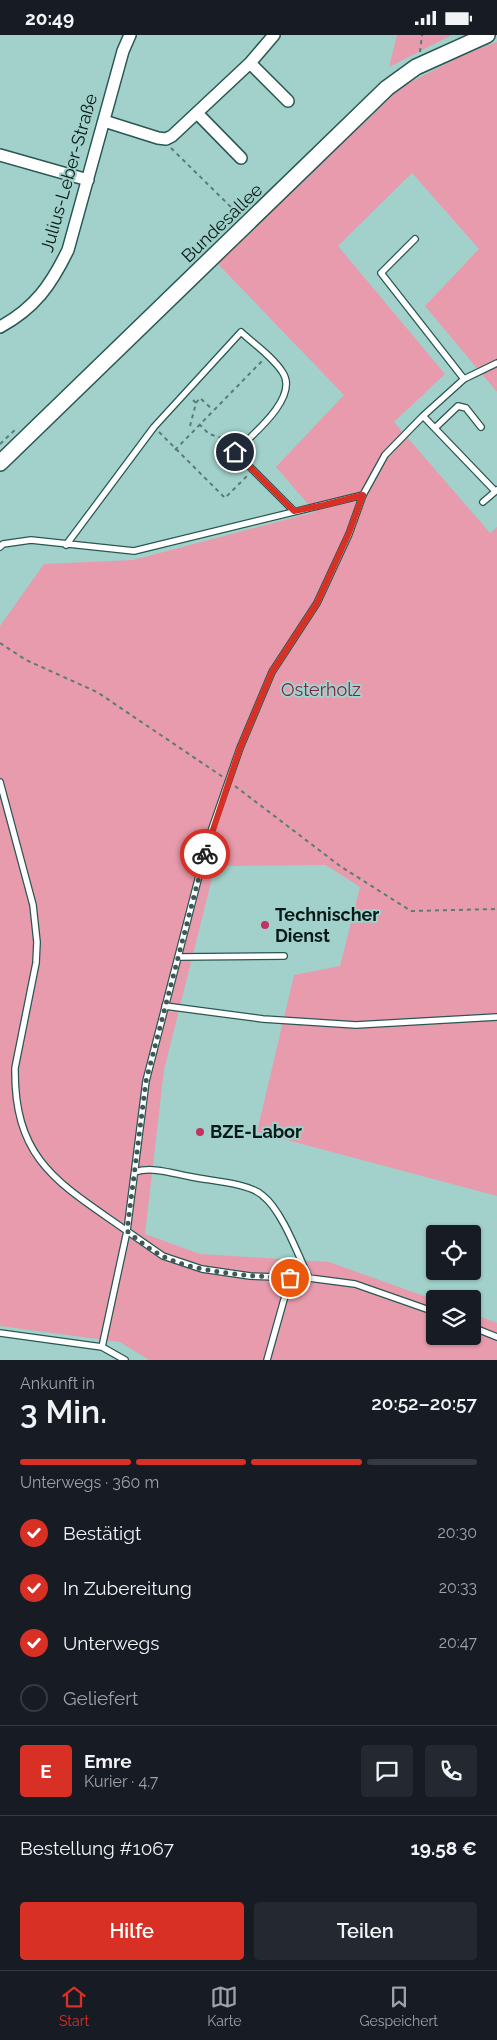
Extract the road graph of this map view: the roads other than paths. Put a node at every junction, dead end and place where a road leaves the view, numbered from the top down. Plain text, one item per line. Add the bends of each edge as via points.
1 (130, 35) edge
2 (274, 35) edge
3 (487, 35) edge
4 (250, 63) junction
5 (288, 101) dead end
6 (197, 113) junction
7 (104, 121) junction
8 (0, 155) edge
9 (241, 158) dead end
10 (88, 180) junction
11 (415, 239) dead end
12 (0, 327) edge
13 (497, 363) edge
14 (464, 379) junction
15 (423, 416) junction
16 (481, 427) dead end
17 (435, 428) junction
18 (0, 463) edge
19 (496, 490) edge
20 (363, 495) junction
21 (483, 502) dead end
22 (294, 511) junction
23 (66, 545) junction
24 (0, 547) edge
25 (0, 782) edge
26 (284, 956) dead end
27 (178, 957) junction
28 (165, 1006) junction
29 (497, 1017) edge
30 (136, 1172) junction
31 (127, 1231) junction
32 (290, 1278) junction
33 (309, 1278) junction
34 (426, 1309) edge
35 (481, 1331) edge
36 (0, 1333) edge
37 (497, 1337) edge
38 (102, 1347) junction
39 (125, 1360) edge
40 (267, 1360) edge

1 - 7 street, Julius-Leber-Straße
2 - 4 street
3 - 18 main road, Bundesallee via 416,67 387,88
4 - 5 street
4 - 6 street
6 - 7 street via 166,139
6 - 9 street
7 - 10 street, Julius-Leber-Straße
8 - 10 street
10 - 12 street, Julius-Leber-Straße via 68,250 56,274 28,309
11 - 14 lane via 381,273
13 - 14 lane
14 - 15 lane
15 - 17 lane
15 - 20 lane via 385,455
16 - 17 lane via 466,408 458,406
17 - 19 lane
19 - 21 lane
20 - 22 lane
20 - 27 lane via 317,603 272,672 240,748 209,837
22 - 23 lane via 134,551
22 - 23 lane via 235,452 281,404 286,390 284,374 241,332 154,427
23 - 24 lane via 31,540
25 - 31 lane via 33,905 37,941 36,963 16,1067 21,1121 39,1161 60,1182
26 - 27 lane
27 - 28 lane
28 - 29 lane via 263,1019 356,1025
28 - 30 lane via 146,1081
30 - 31 lane
30 - 33 lane via 161,1171 261,1194 279,1217
31 - 32 lane via 162,1256 202,1269
31 - 38 lane
32 - 33 lane
32 - 40 lane
33 - 34 lane via 354,1284
35 - 37 lane
36 - 38 lane
38 - 39 lane

